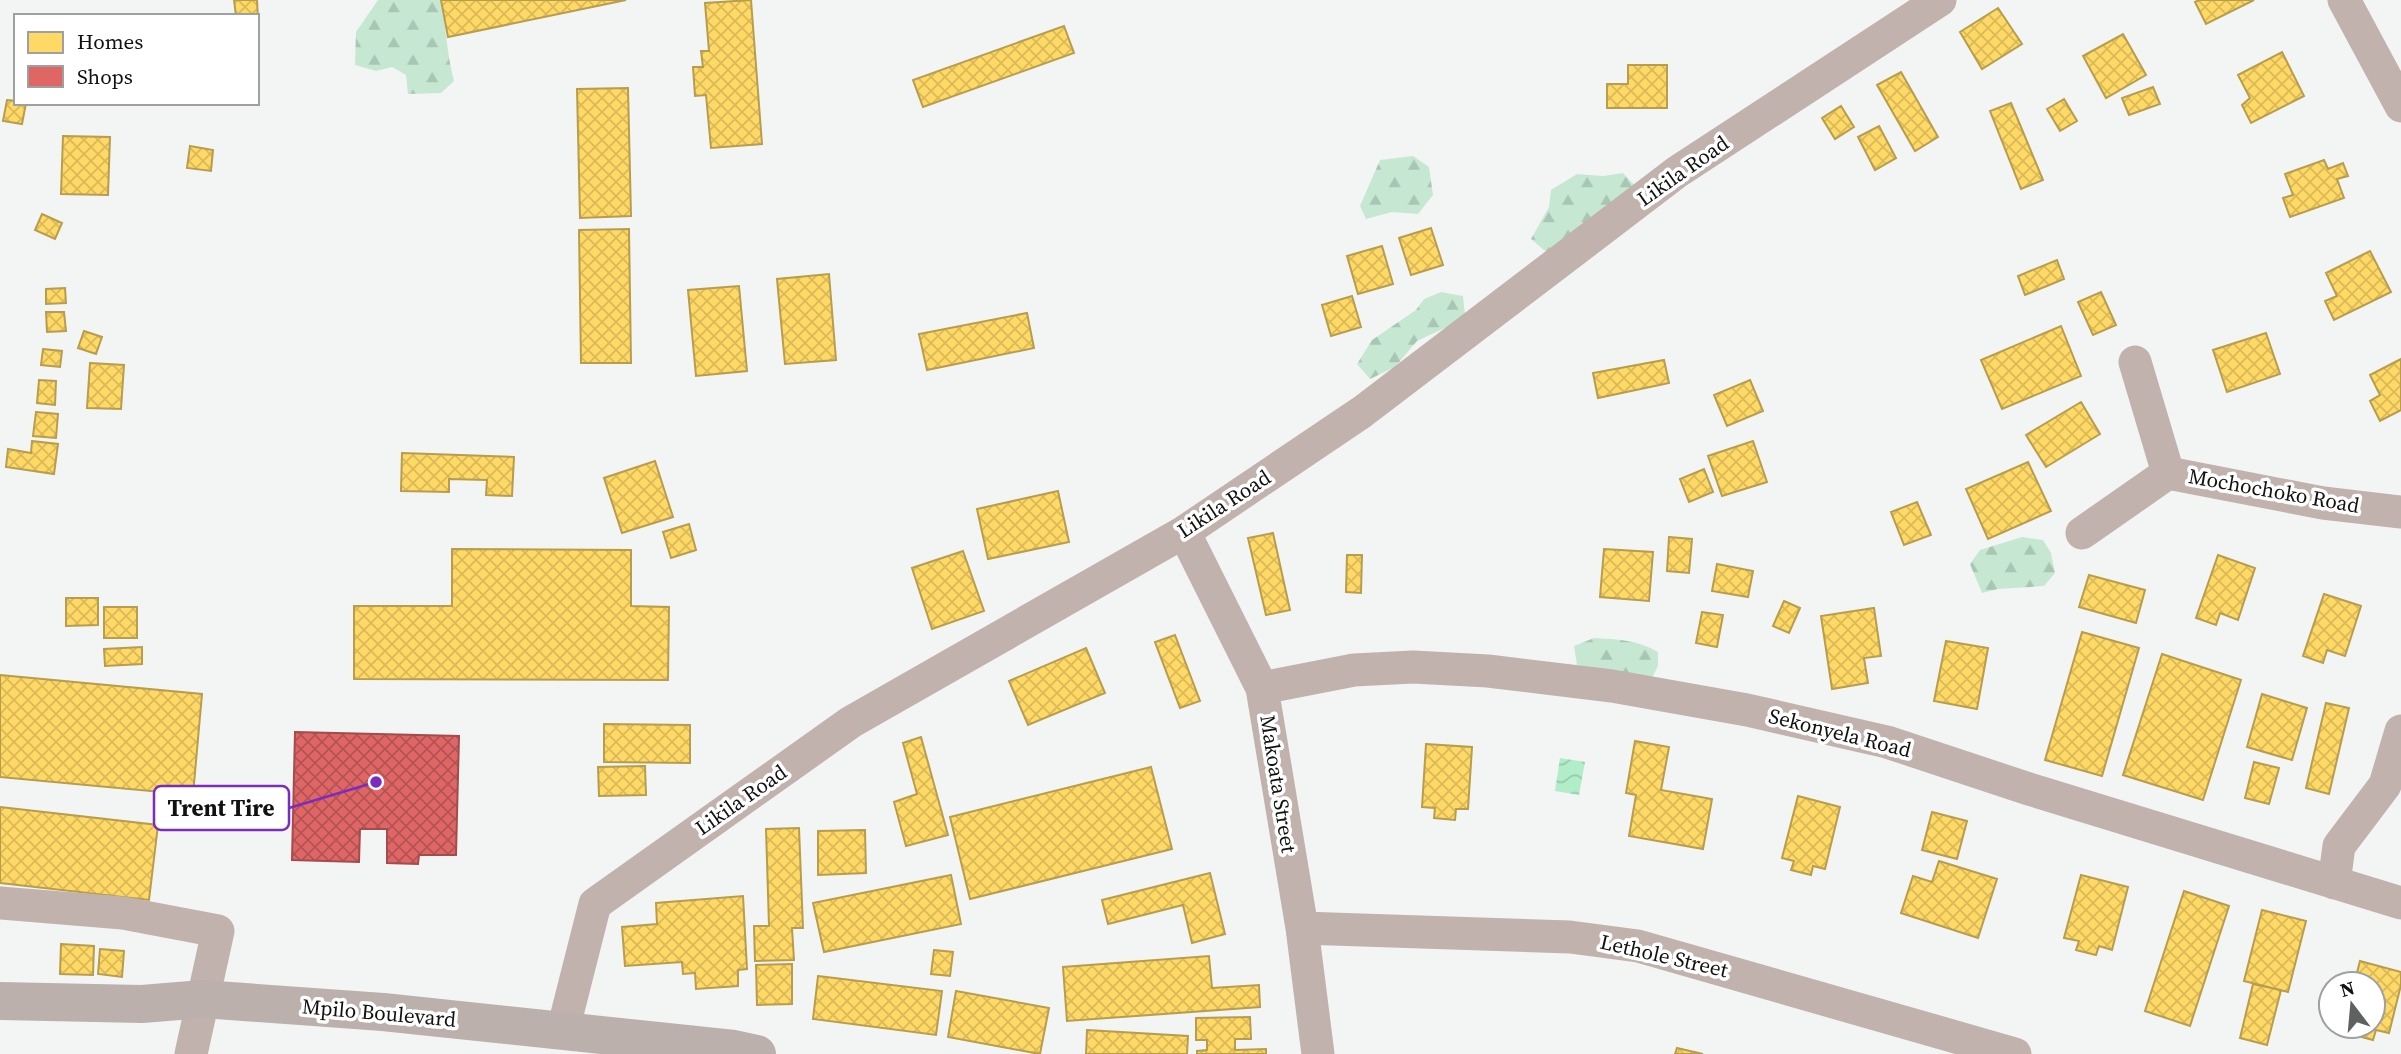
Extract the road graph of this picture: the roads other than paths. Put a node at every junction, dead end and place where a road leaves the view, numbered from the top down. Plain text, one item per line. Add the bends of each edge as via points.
1 (1940, 0) edge
2 (2344, 0) edge
3 (2401, 106) edge
4 (2135, 362) dead end
5 (2168, 473) junction
6 (2401, 512) edge
7 (1184, 532) junction
8 (2082, 533) dead end
9 (1262, 688) junction
10 (2401, 731) edge
11 (2334, 883) junction
12 (0, 903) edge
13 (2401, 903) edge
14 (1302, 929) junction
15 (203, 999) junction
16 (0, 1001) edge
17 (563, 1030) junction
18 (191, 1054) edge
19 (757, 1054) edge
20 (1318, 1054) edge
21 (2015, 1054) edge

1 - 7 street, Likila Road via 1677,172 1362,412
2 - 3 street
4 - 5 street
5 - 6 street, Mochochoko Road via 2323,503
5 - 8 street, Mochochoko Road
7 - 9 street, Makoata Street
7 - 17 street, Likila Road via 850,722 595,904
9 - 11 street, Sekonyela Road via 1354,670 1413,667 1563,678 1747,710 1886,742
9 - 14 street, Makoata Street
10 - 11 street via 2385,785 2339,846
11 - 13 street, Sekonyela Road
12 - 15 street via 124,913 218,931
14 - 20 street, Makoata Street
14 - 21 street, Lethole Street via 1570,937 1638,946
15 - 16 highway, Mpilo Boulevard via 142,1004
15 - 17 highway, Mpilo Boulevard
15 - 18 street
17 - 19 highway, Mpilo Boulevard

